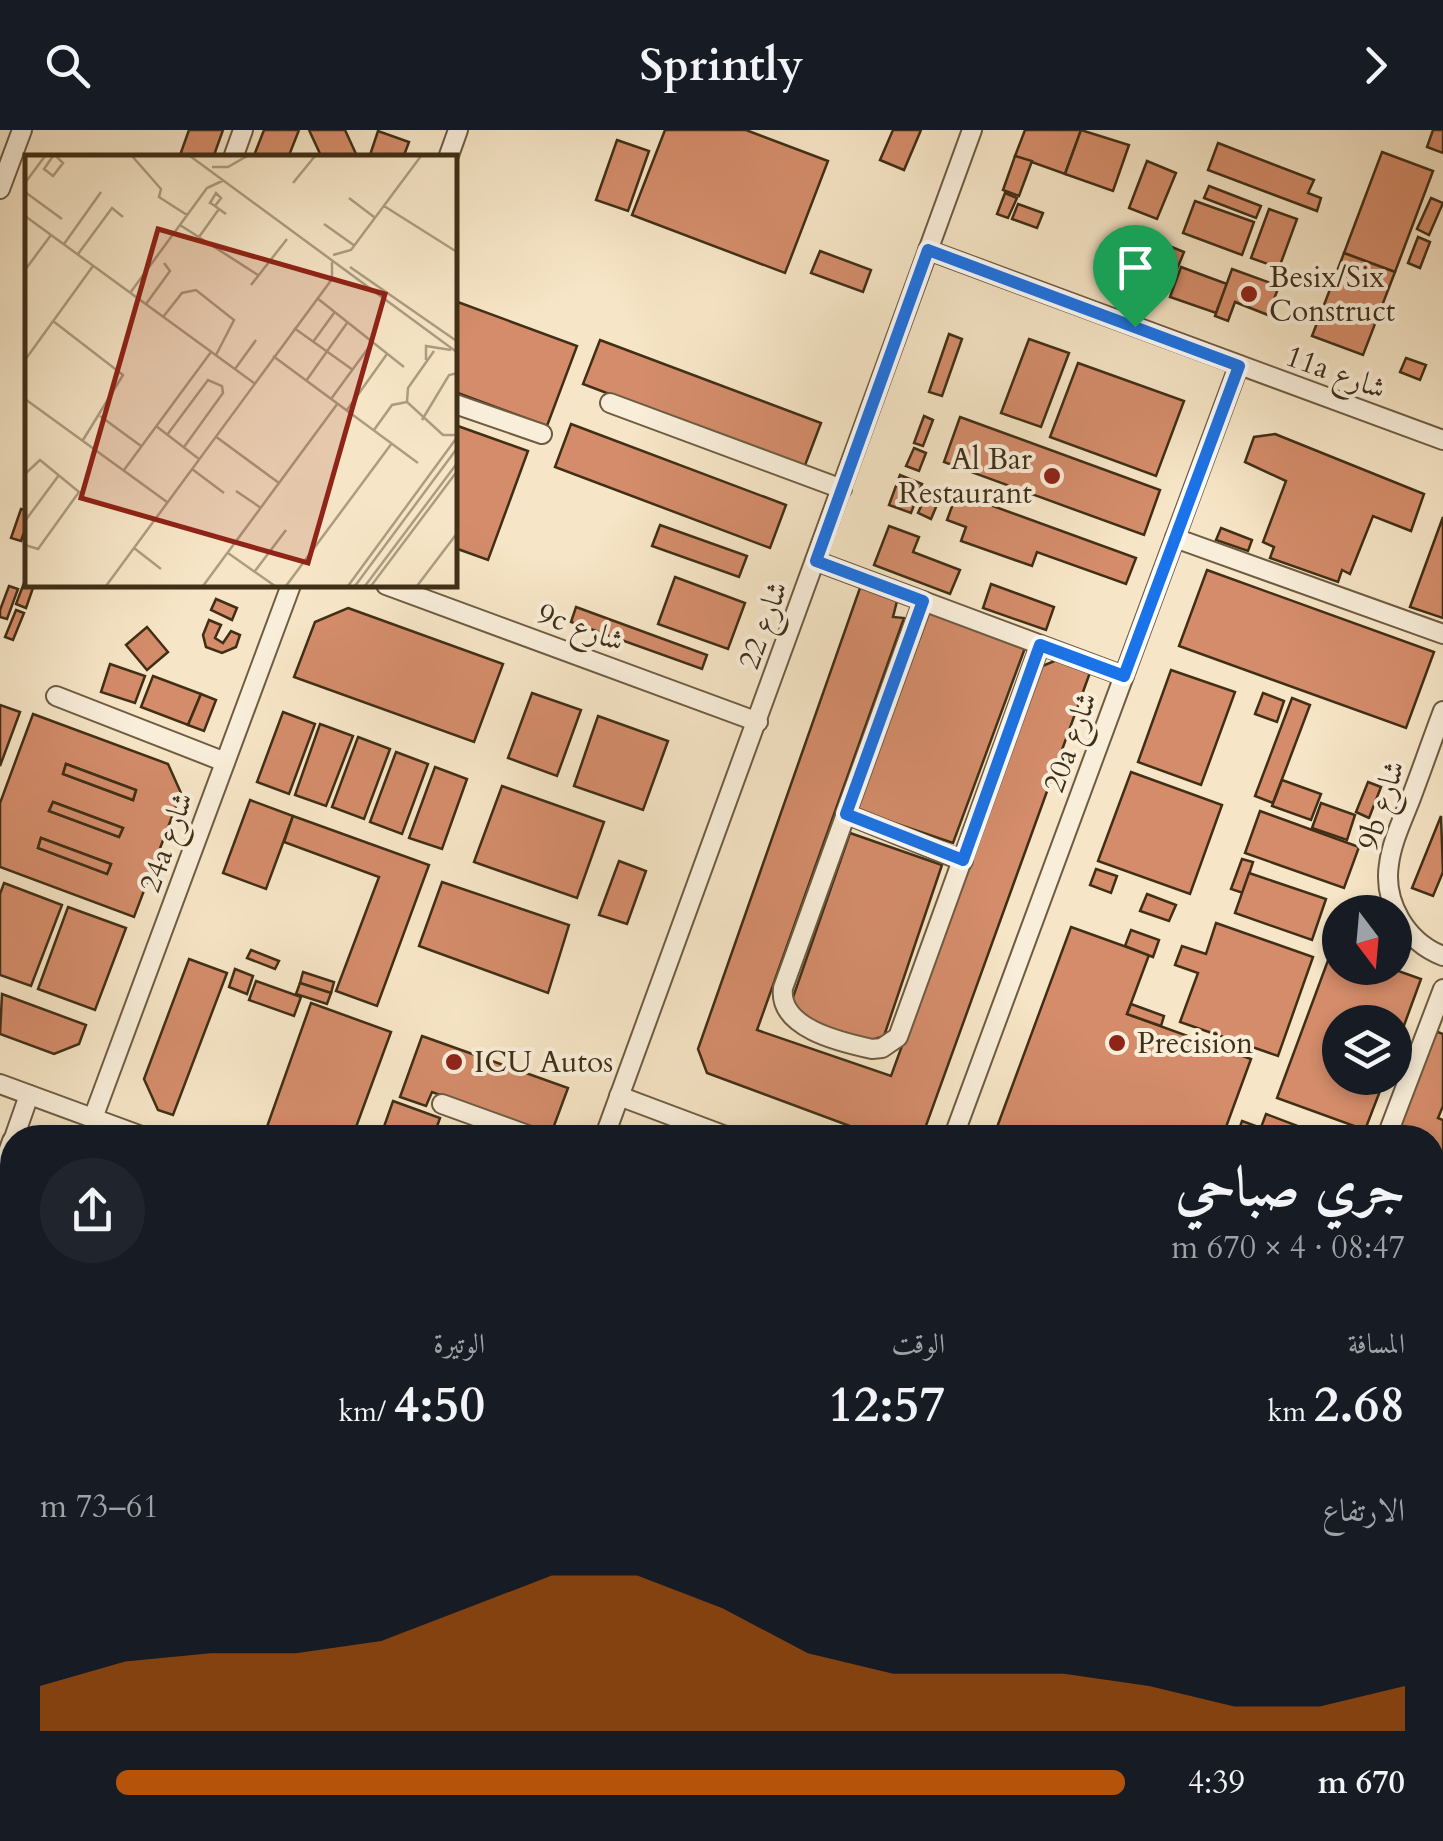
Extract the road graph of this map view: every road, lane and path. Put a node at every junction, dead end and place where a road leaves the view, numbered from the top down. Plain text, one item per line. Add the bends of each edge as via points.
1 (22, 130) edge
2 (244, 130) edge
3 (458, 130) edge
4 (972, 130) edge
5 (234, 155) edge
6 (449, 155) edge
7 (0, 189) edge
8 (928, 250) junction
9 (1239, 366) junction
10 (610, 404) dead end
11 (458, 405) edge
12 (542, 434) dead end
13 (1443, 440) edge
14 (842, 489) junction
15 (1175, 538) junction
16 (816, 561) junction
17 (290, 588) edge
18 (394, 588) edge
19 (923, 601) junction
20 (1443, 634) edge
21 (1040, 645) junction
22 (1124, 676) junction
23 (56, 696) dead end
24 (1443, 711) edge
25 (758, 722) junction
26 (225, 762) junction
27 (846, 814) junction
28 (963, 860) junction
29 (1443, 956) edge
30 (1443, 990) edge
31 (0, 1084) edge
32 (29, 1094) junction
33 (619, 1096) junction
34 (442, 1104) dead end
35 (94, 1118) junction
36 (18, 1125) edge
37 (112, 1125) edge
38 (500, 1125) edge
39 (609, 1125) edge
40 (697, 1125) edge
41 (958, 1125) edge
42 (1391, 1125) edge

1 - 7 street
2 - 5 street
3 - 6 street
4 - 8 street, شارع 22
8 - 9 street, 11a شارع
8 - 14 street, شارع 22
9 - 13 street, 11a شارع
9 - 15 street, 20a شارع
10 - 14 street
11 - 12 street
14 - 16 street, شارع 22
15 - 20 street
15 - 22 street, 20a شارع
16 - 19 street
16 - 25 street, شارع 22
17 - 26 street, 24a شارع
18 - 25 street, 9c شارع
19 - 21 street
19 - 27 street
21 - 22 street
21 - 28 street
22 - 41 street, 20a شارع
23 - 26 street
24 - 29 street, 9b شارع via 1392,851 1388,881 1402,924
25 - 33 street, شارع 22
26 - 35 street, 24a شارع
27 - 28 street
27 - 28 street via 784,988 784,1007 805,1026 872,1049 898,1037
30 - 42 street
31 - 32 street
32 - 35 street
32 - 36 street
33 - 39 street, شارع 22
33 - 40 street
34 - 38 street
35 - 37 street

